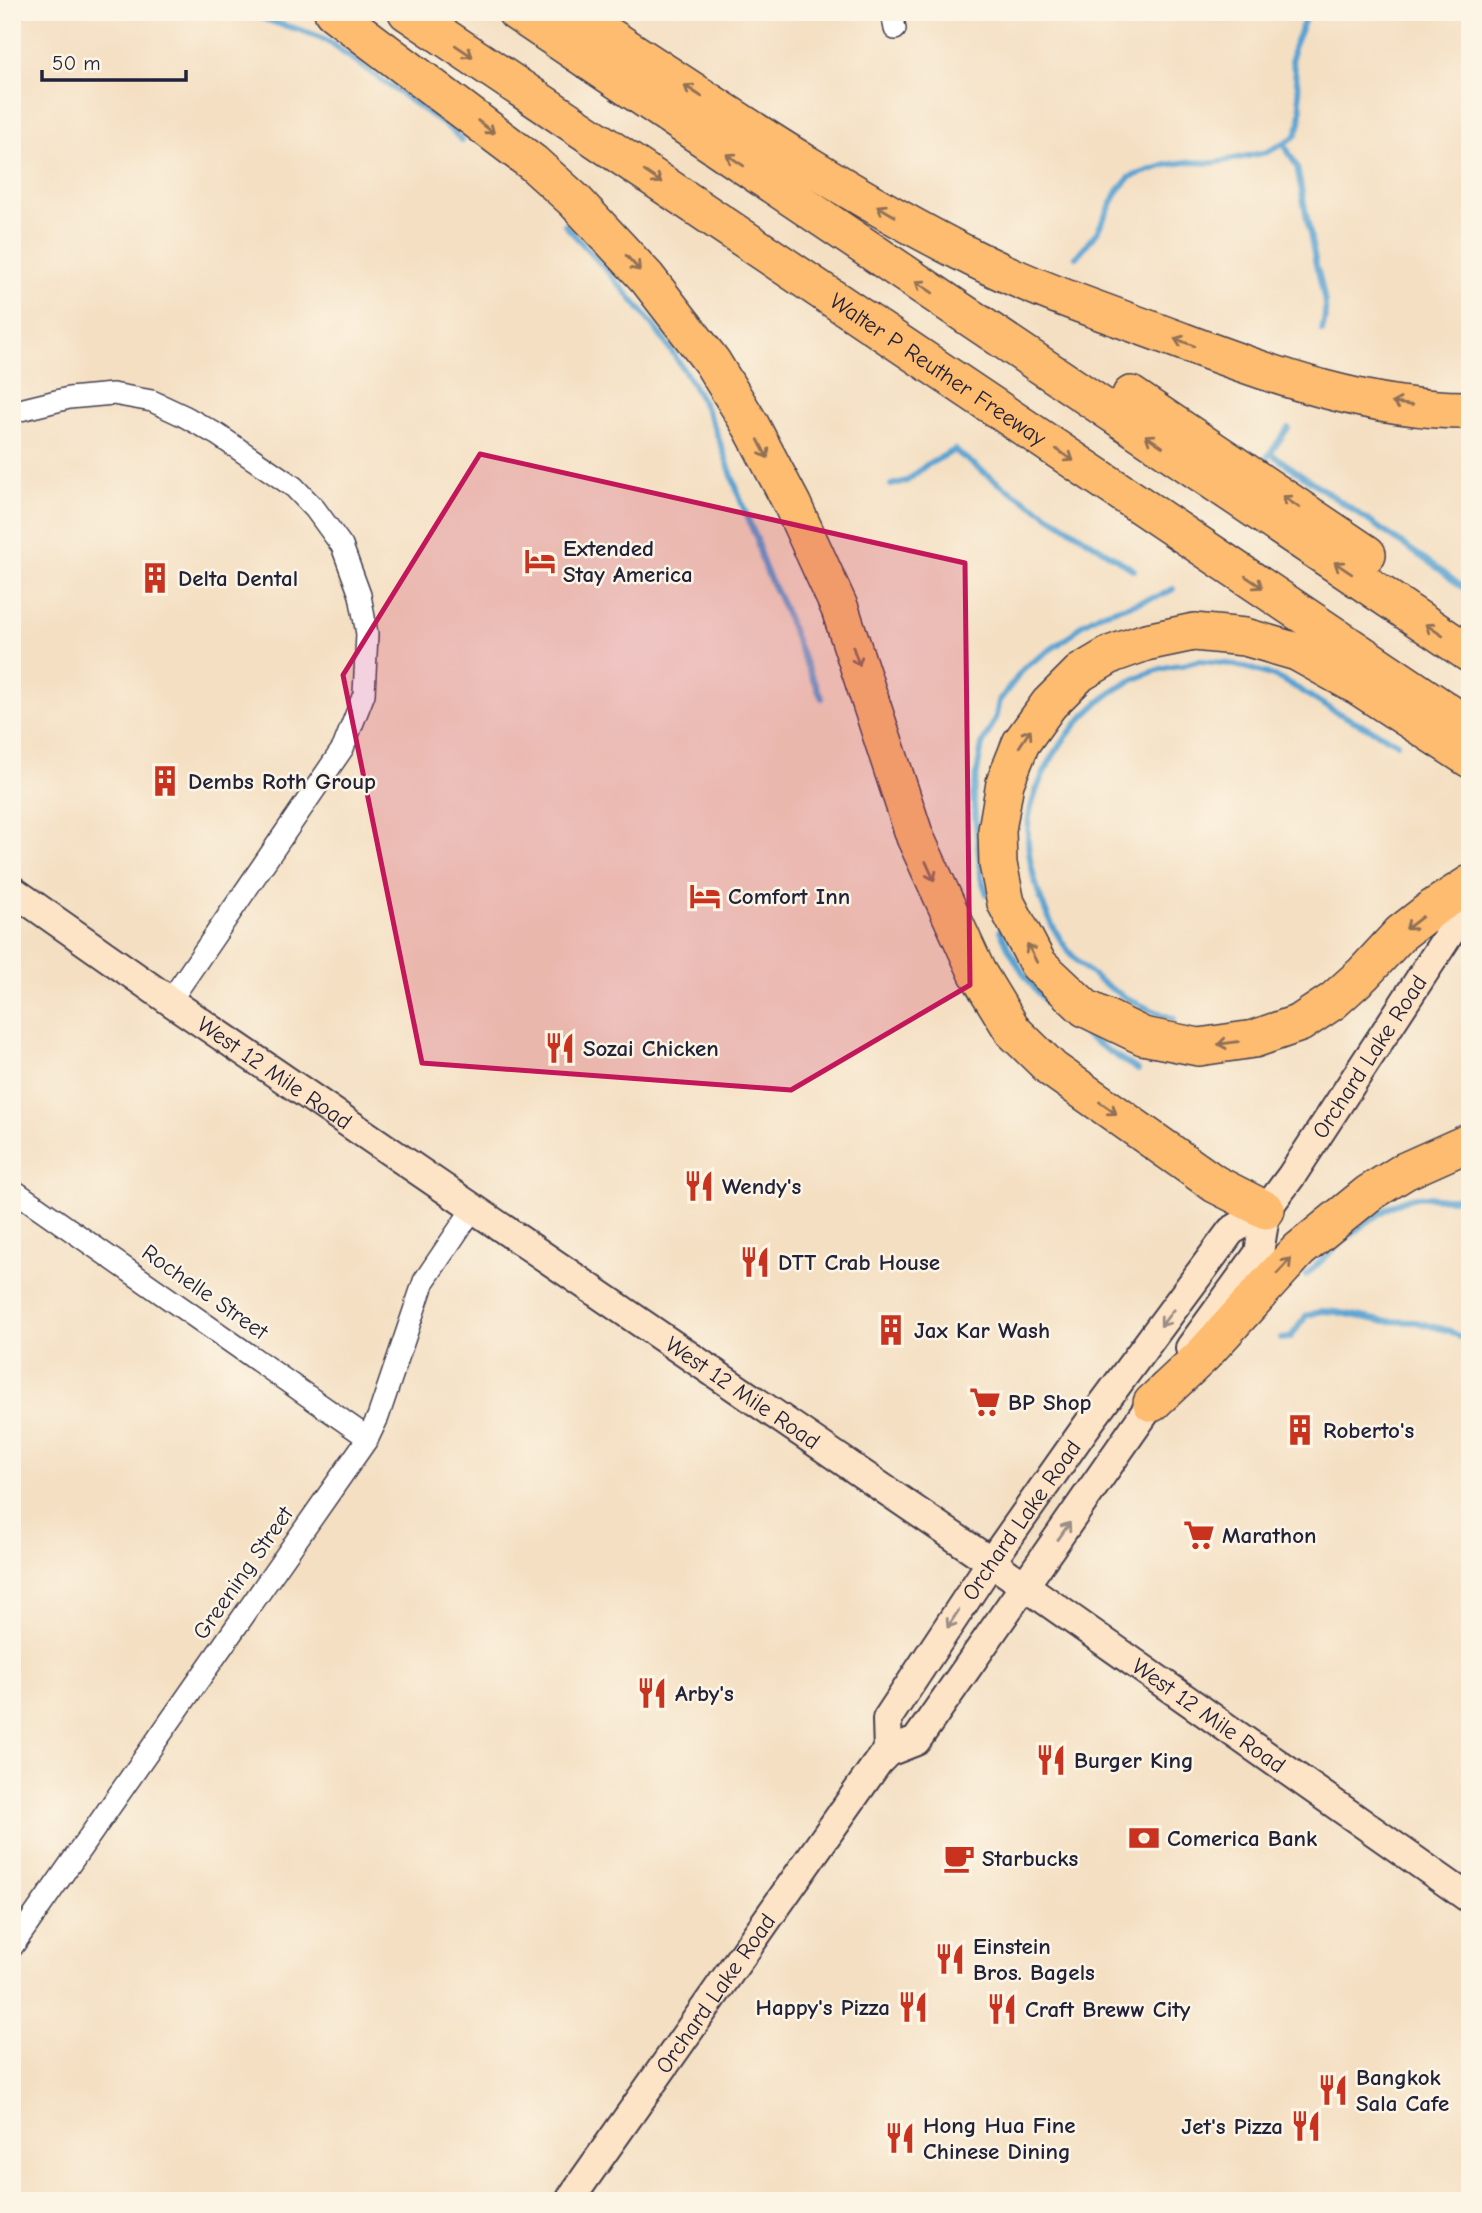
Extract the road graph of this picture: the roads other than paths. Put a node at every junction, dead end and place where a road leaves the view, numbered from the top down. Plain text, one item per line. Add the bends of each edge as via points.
1 (333, 12) edge
2 (407, 12) edge
3 (516, 12) edge
4 (572, 12) edge
5 (954, 307) junction
6 (1470, 410) edge
7 (12, 412) edge
8 (1470, 623) edge
9 (1470, 654) edge
10 (1470, 727) edge
11 (1470, 759) edge
12 (1470, 884) edge
13 (12, 890) edge
14 (1470, 902) edge
15 (170, 1001) junction
16 (1470, 1142) edge
17 (12, 1189) edge
18 (474, 1207) junction
19 (1266, 1210) junction
20 (1152, 1403) junction
21 (368, 1438) junction
22 (992, 1562) junction
23 (1024, 1586) junction
24 (888, 1752) junction
25 (1470, 1899) edge
26 (12, 1947) edge
27 (569, 2201) edge

1 -> 19 highway via 533,163 575,201 655,287 718,372 792,504 840,609 915,836 977,972 1013,1031 1063,1077 1215,1184
2 -> 10 highway, Walter P Reuther Freeway
5 -> 3 highway
6 -> 4 highway via 1380,401 1326,389 1021,280 919,230 827,177
8 -> 5 highway via 1117,386
9 -> 5 highway
7 - 15 street via 69,398 113,394 152,401 184,416 294,487 342,546 360,595 367,634 364,694 343,748
12 -> 11 highway via 1401,933 1333,1001 1300,1023 1254,1039 1199,1047 1143,1036 1085,1008 1038,964 1006,902 997,830 1004,783 1021,743 1049,704 1080,673 1112,654 1194,632 1245,637 1297,652
13 - 15 main road, West 12 Mile Road
14 - 19 main road, Orchard Lake Road
15 - 18 main road, West 12 Mile Road
20 -> 16 highway via 1203,1355 1299,1250 1377,1188
17 - 21 street, Rochelle Street
18 - 21 street, Greening Street via 424,1281
18 - 22 main road, West 12 Mile Road
19 - 20 main road, Orchard Lake Road via 1259,1253
19 -> 22 main road, Orchard Lake Road via 1231,1231
23 -> 20 main road, Orchard Lake Road
21 - 26 street, Greening Street
22 - 23 main road, West 12 Mile Road
22 -> 24 main road, Orchard Lake Road via 887,1719
23 - 24 main road, Orchard Lake Road via 916,1741
23 - 25 main road, West 12 Mile Road
24 - 27 main road, Orchard Lake Road

